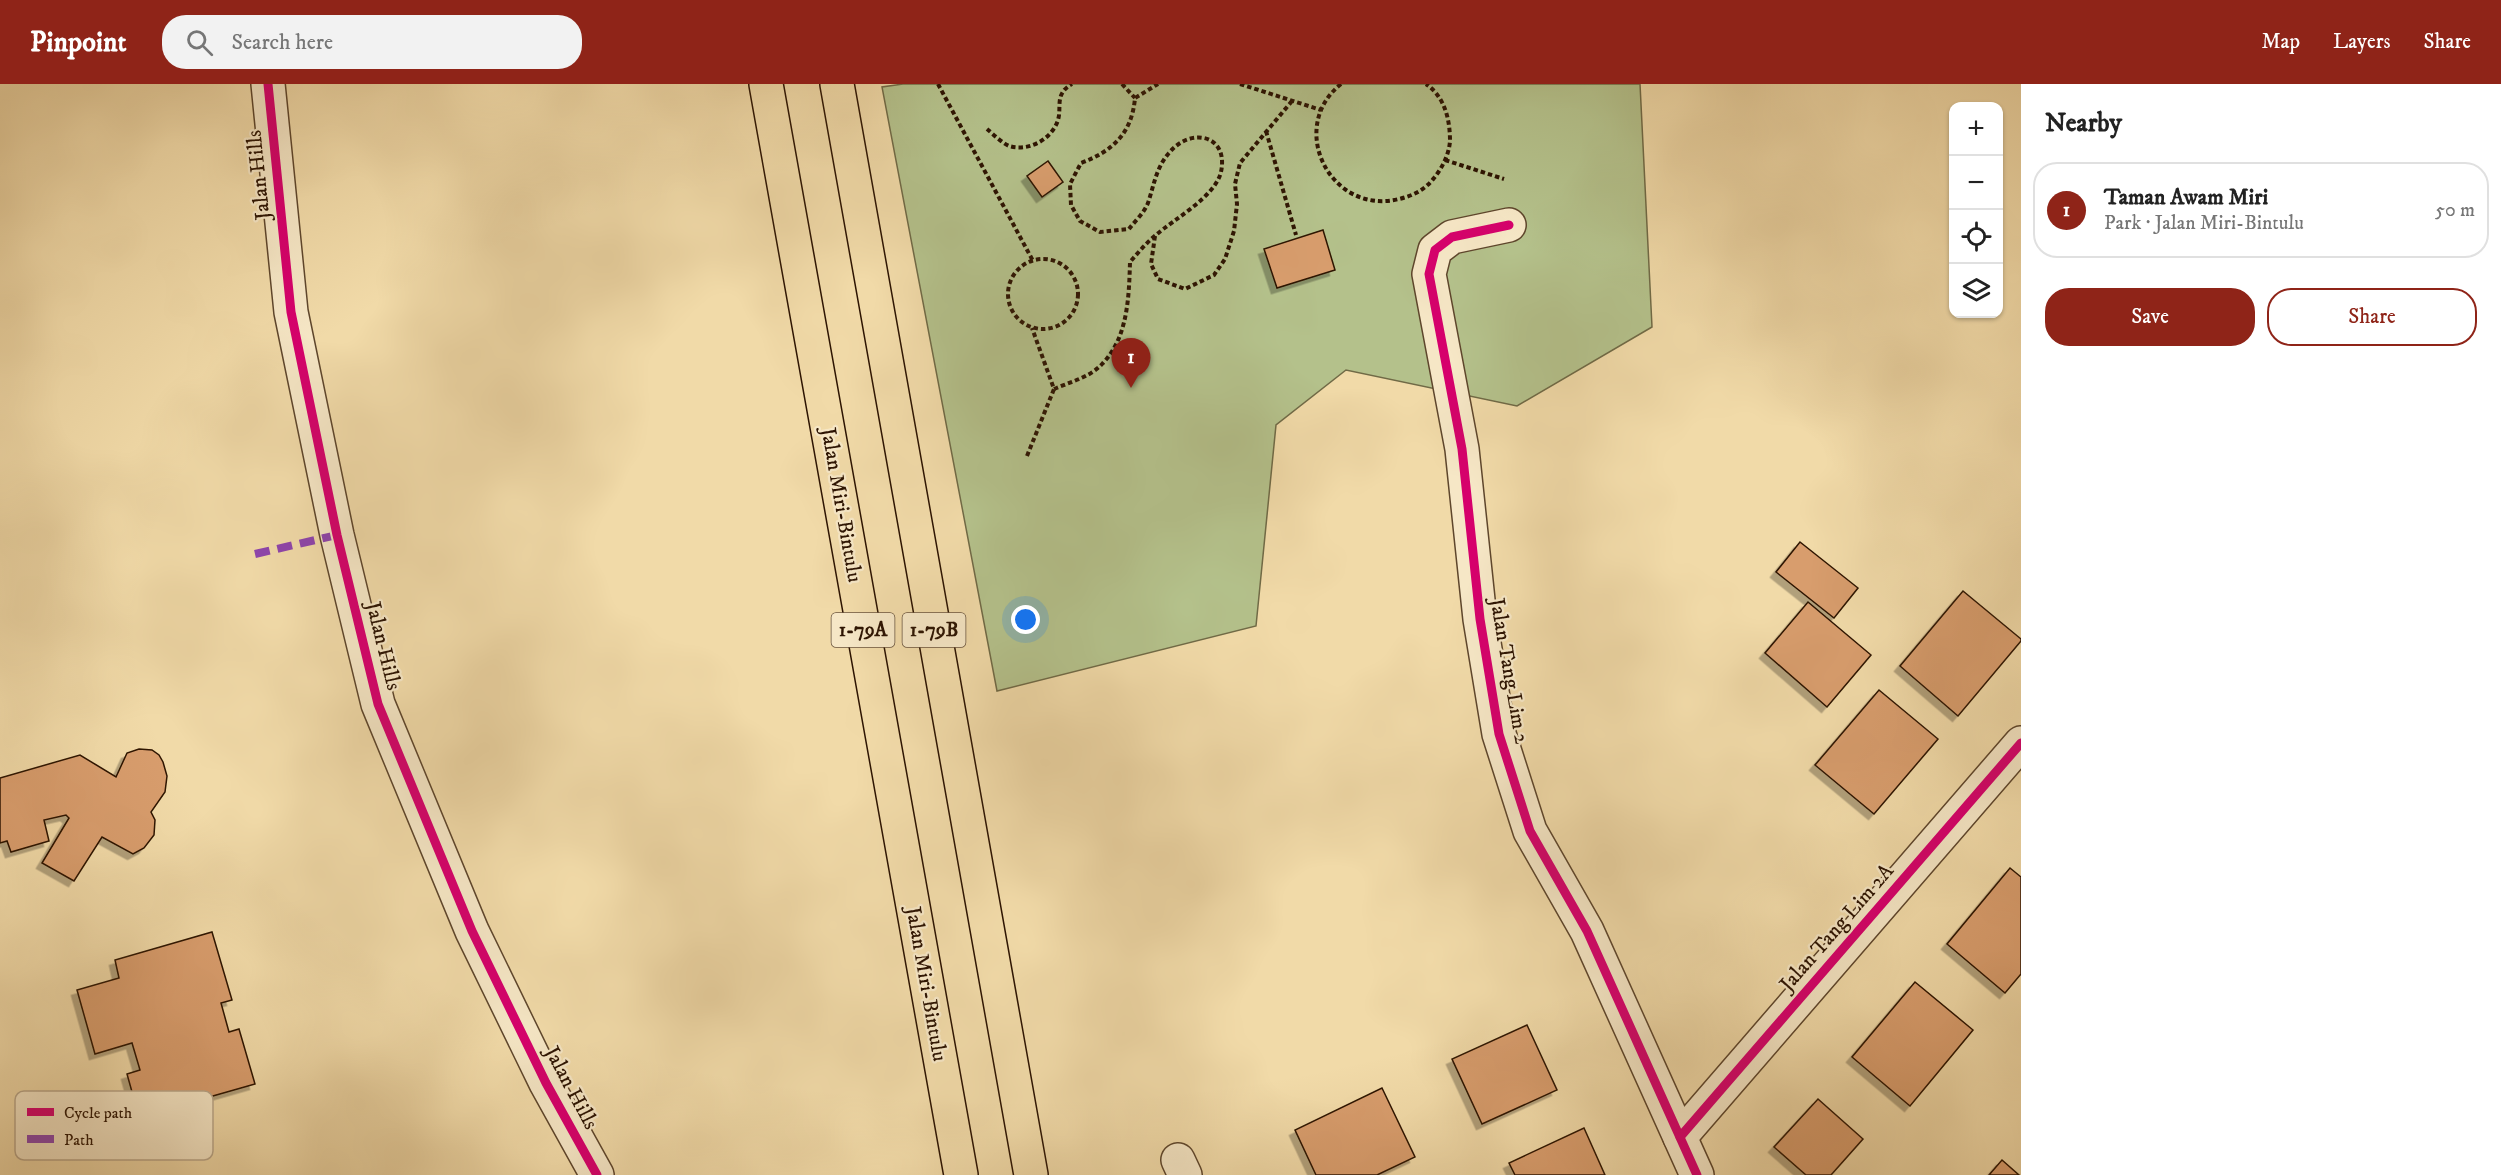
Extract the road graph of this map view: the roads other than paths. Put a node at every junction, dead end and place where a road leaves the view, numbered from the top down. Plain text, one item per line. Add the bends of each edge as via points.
1 (268, 84) edge
2 (766, 84) edge
3 (837, 84) edge
4 (1509, 225) dead end
5 (2021, 743) edge
6 (1680, 1137) junction
7 (597, 1175) edge
8 (961, 1175) edge
9 (1031, 1175) edge
10 (1697, 1175) edge

1 - 7 street, Jalan Hills via 291,312 337,535 378,704 472,931 546,1083
2 - 8 highway, Jalan Miri-Bintulu / 1-79A
3 - 9 highway, 1-79B
4 - 6 street, Jalan Tang Lim 2 via 1452,237 1435,250 1429,274 1462,449 1480,619 1499,734 1530,831 1587,931
5 - 6 street, Jalan Tang Lim 2A
6 - 10 street, Jalan Tang Lim 2

